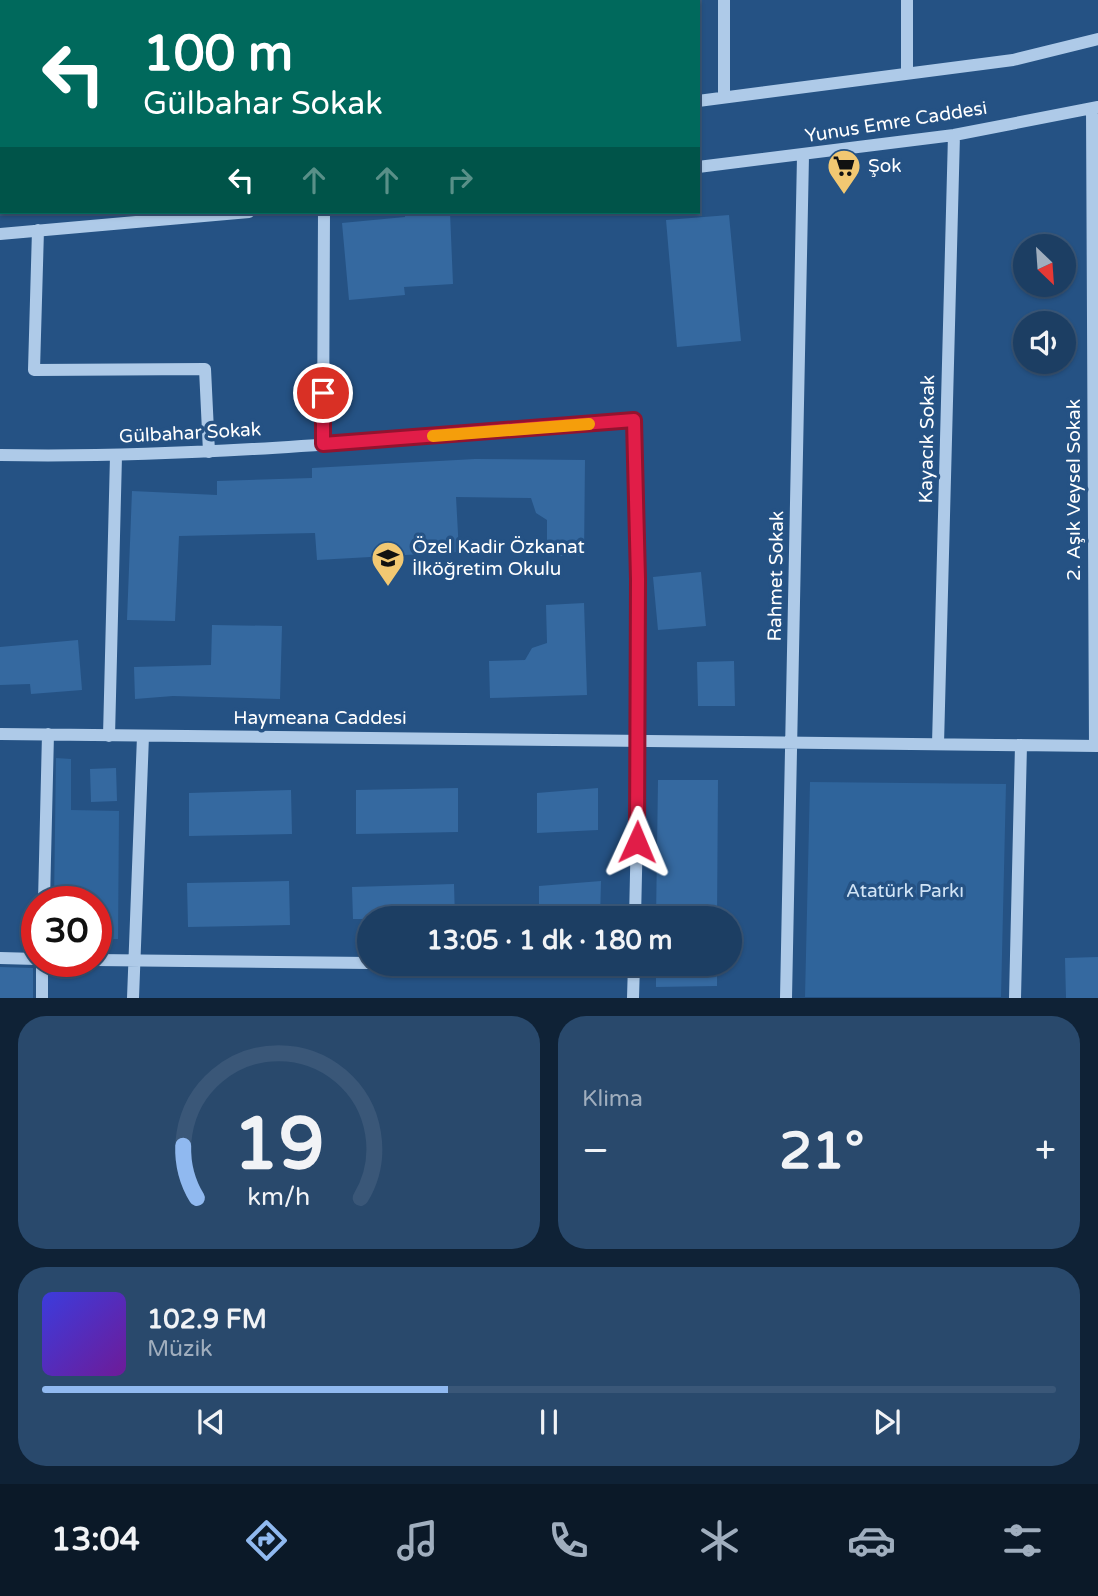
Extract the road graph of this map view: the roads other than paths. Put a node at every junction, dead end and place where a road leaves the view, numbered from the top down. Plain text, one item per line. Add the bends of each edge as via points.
1 (724, 0) edge
2 (908, 0) edge
3 (1098, 39) edge
4 (907, 74) junction
5 (724, 97) junction
6 (700, 101) edge
7 (1095, 107) edge
8 (954, 135) junction
9 (803, 156) junction
10 (700, 167) edge
11 (226, 214) edge
12 (324, 214) edge
13 (38, 230) junction
14 (0, 234) edge
15 (323, 444) junction
16 (209, 452) junction
17 (0, 455) edge
18 (116, 456) junction
19 (0, 734) edge
20 (48, 734) junction
21 (109, 736) junction
22 (143, 736) junction
23 (639, 739) junction
24 (792, 743) junction
25 (938, 744) junction
26 (1021, 745) junction
27 (1096, 746) edge
28 (44, 886) edge
29 (635, 906) edge
30 (0, 958) edge
31 (21, 959) edge
32 (112, 960) edge
33 (134, 960) junction
34 (357, 963) edge
35 (633, 976) edge
36 (42, 977) edge
37 (42, 998) edge
38 (133, 998) edge
39 (632, 998) edge
40 (786, 998) edge
41 (1015, 998) edge

1 - 5 street
2 - 4 street
3 - 4 street via 1013,60
4 - 5 street
5 - 6 street
7 - 8 street, Yunus Emre Caddesi
7 - 27 street, 2. Aşık Veysel Sokak
8 - 9 street, Yunus Emre Caddesi
8 - 25 street, Kayacık Sokak
9 - 10 street, Yunus Emre Caddesi
9 - 24 street, Rahmet Sokak
11 - 13 street
12 - 15 street
13 - 14 street
13 - 16 street via 34,370 205,369
15 - 16 street, Gülbahar Sokak
15 - 23 street, Gülbahar Sokak via 634,420
16 - 18 street, Gülbahar Sokak
17 - 18 street, Gülbahar Sokak
18 - 21 street
19 - 20 street, Haymeana Caddesi
20 - 21 street, Haymeana Caddesi
20 - 28 street
21 - 22 street, Haymeana Caddesi
22 - 23 street, Haymeana Caddesi
22 - 33 street
23 - 24 street, Haymeana Caddesi
23 - 29 street
24 - 25 street, Haymeana Caddesi
24 - 40 street, Rahmet Sokak
25 - 26 street, Haymeana Caddesi
26 - 27 street, Haymeana Caddesi
26 - 41 street
30 - 31 street
32 - 33 street
33 - 34 street
33 - 38 street
35 - 39 street
36 - 37 street

